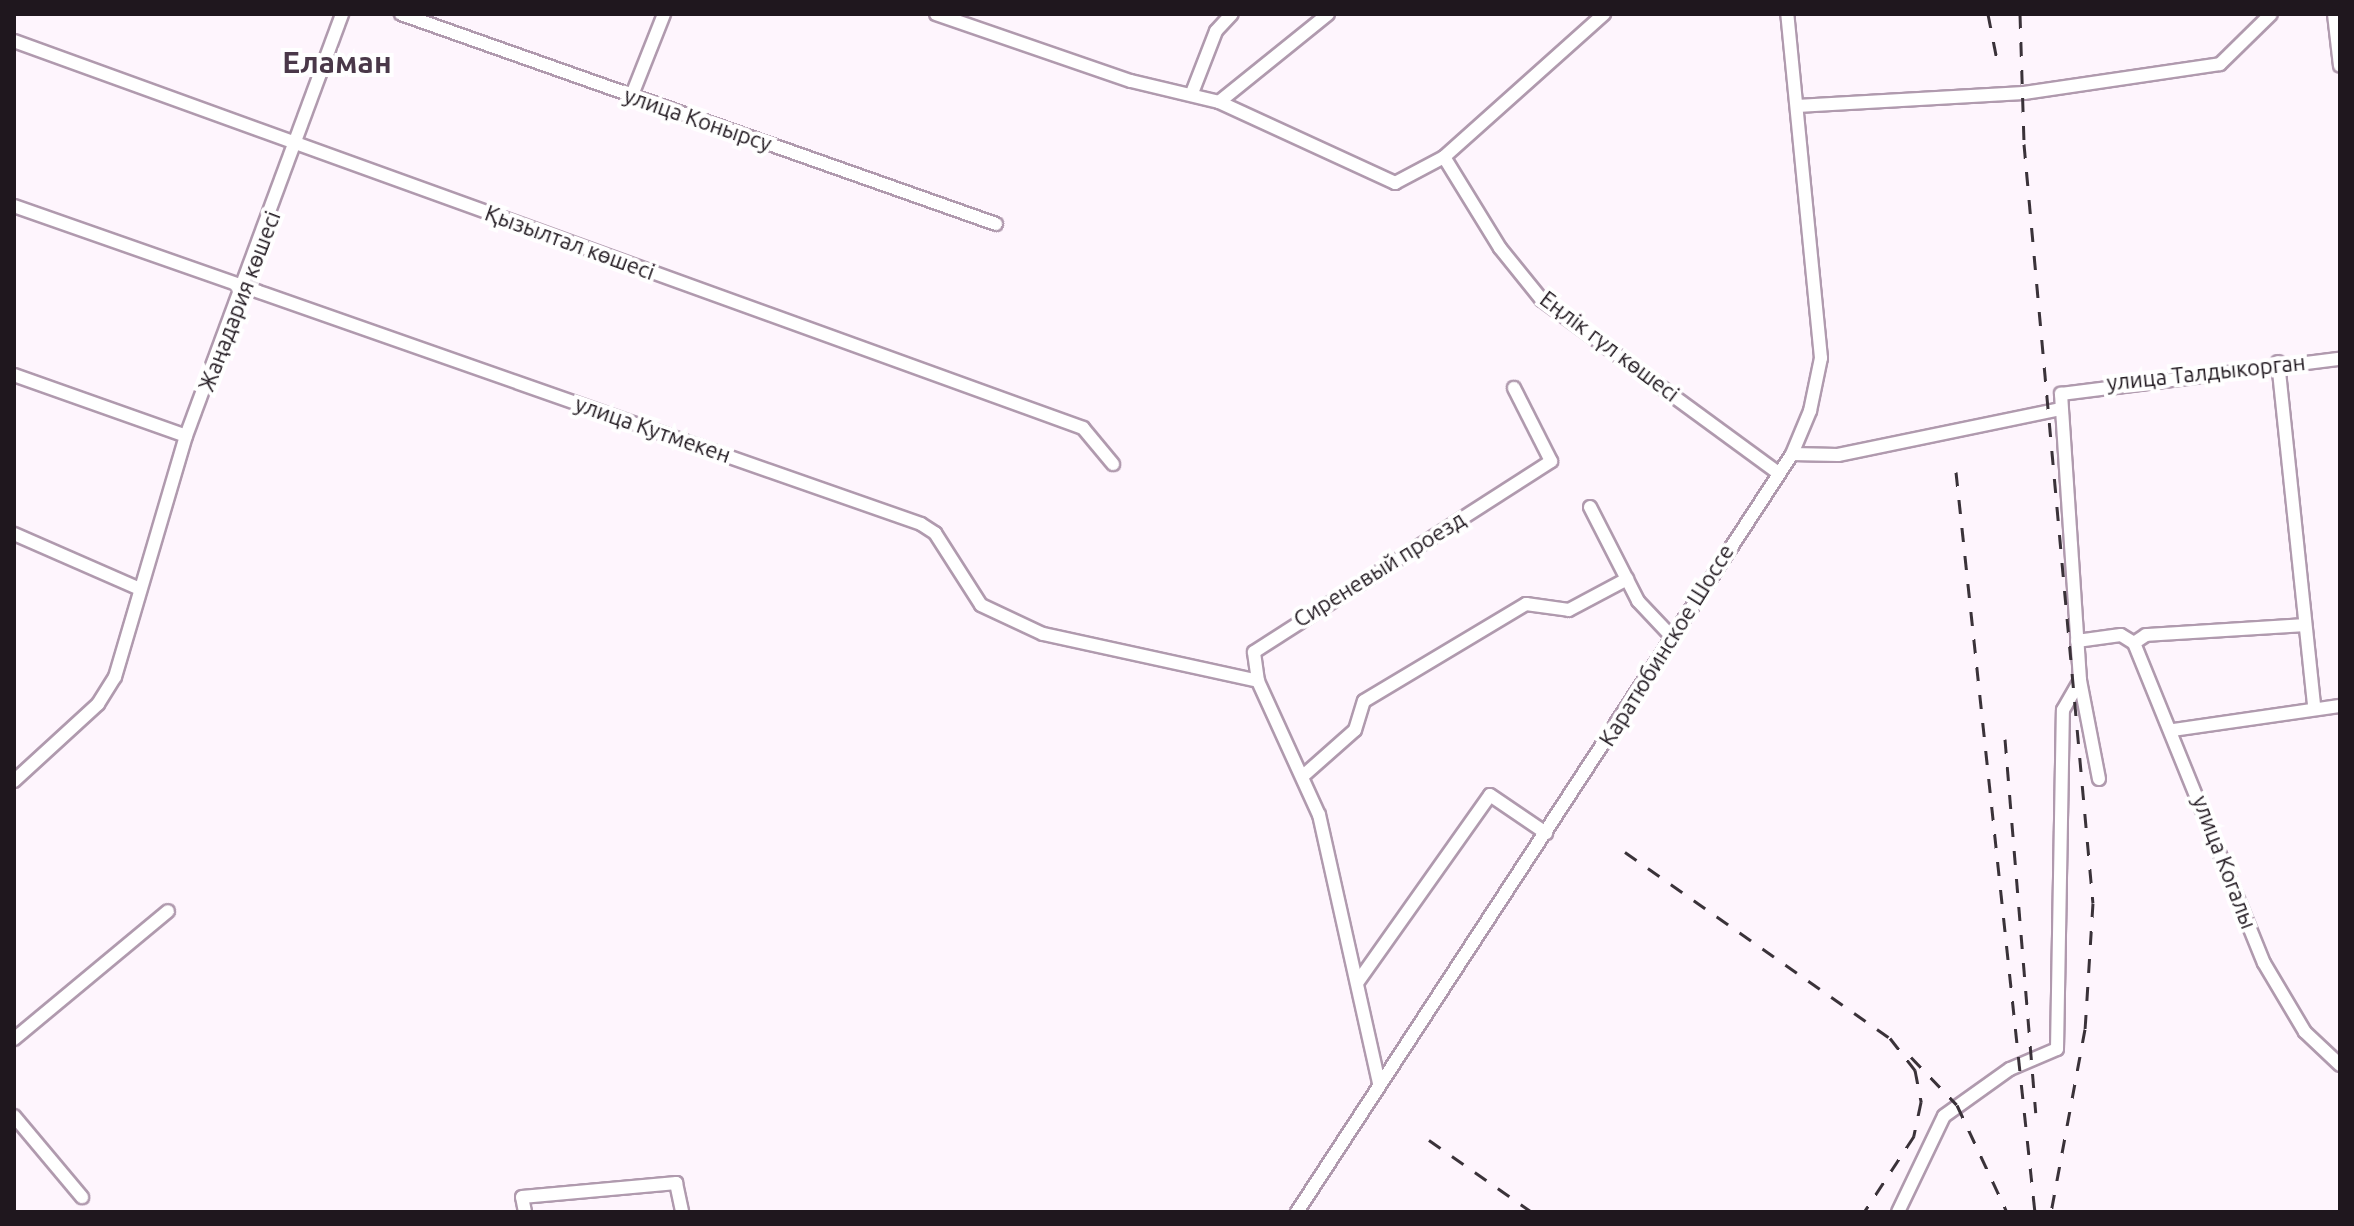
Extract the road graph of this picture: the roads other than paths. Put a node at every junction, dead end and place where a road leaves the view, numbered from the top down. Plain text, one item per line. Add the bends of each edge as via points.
1 (342, 14) edge
2 (401, 14) edge
3 (664, 14) edge
4 (936, 14) edge
5 (1232, 14) edge
6 (1328, 14) edge
7 (1604, 14) edge
8 (1787, 14) edge
9 (2271, 14) edge
10 (2334, 14) edge
11 (14, 41) edge
12 (2340, 66) edge
13 (1192, 93) junction
14 (632, 95) junction
15 (1219, 102) junction
16 (1797, 106) junction
17 (298, 141) junction
18 (1444, 157) junction
19 (14, 206) edge
20 (996, 224) dead end
21 (246, 286) junction
22 (2340, 359) edge
23 (2278, 362) junction
24 (14, 375) edge
25 (1514, 388) dead end
26 (2056, 410) junction
27 (186, 436) junction
28 (1792, 454) junction
29 (1113, 464) dead end
30 (1776, 471) junction
31 (1590, 507) dead end
32 (14, 534) edge
33 (1627, 579) junction
34 (140, 589) junction
35 (2304, 625) junction
36 (1672, 637) junction
37 (2077, 641) junction
38 (2134, 643) junction
39 (2080, 680) junction
40 (1258, 681) junction
41 (2340, 706) edge
42 (2314, 707) junction
43 (2173, 730) junction
44 (1303, 776) junction
45 (2099, 779) dead end
46 (14, 781) edge
47 (1546, 833) junction
48 (168, 911) dead end
49 (1357, 983) junction
50 (14, 1039) edge
51 (2340, 1065) edge
52 (1379, 1083) junction
53 (14, 1116) edge
54 (82, 1197) dead end
55 (525, 1212) edge
56 (682, 1212) edge
57 (1297, 1212) edge
58 (1898, 1212) edge

1 - 17 street, Жаңадария көшесі
2 - 14 street, улица Конырсу
3 - 14 street
4 - 13 street via 1131,81
5 - 13 street via 1216,31
6 - 15 street
7 - 18 street
8 - 16 street, Каратюбинское Шоссе
9 - 16 street via 2220,64 2024,93
10 - 12 street
11 - 17 street, Қызылтал көшесі
13 - 15 street
14 - 20 street, улица Конырсу
15 - 18 street via 1395,183
16 - 28 street, Каратюбинское Шоссе via 1821,358
17 - 21 street, Жаңадария көшесі
17 - 29 street, Қызылтал көшесі via 1083,428
18 - 30 street, Еңлік гүл көшесі via 1500,248 1542,300
19 - 21 street, улица Кутмекен
21 - 27 street, Жаңадария көшесі
21 - 40 street, улица Кутмекен via 921,524 935,533 981,605 1043,634
22 - 23 street, улица Талдыкорган
23 - 26 street, улица Талдыкорган via 2073,388 2061,394
23 - 35 street
24 - 27 street
25 - 40 street, Сиреневый проезд via 1551,461 1257,645
26 - 28 street via 1838,455
26 - 37 street
27 - 34 street, Жаңадария көшесі
28 - 30 street, Каратюбинское Шоссе
30 - 36 street, Каратюбинское Шоссе
31 - 33 street
32 - 34 street
33 - 36 street
33 - 44 street via 1569,610 1526,604 1377,693 1364,701 1355,730
34 - 46 street, Жаңадария көшесі via 111,687
35 - 38 street via 2146,635
35 - 42 street
36 - 47 street, Каратюбинское Шоссе
37 - 38 street via 2121,635
37 - 39 street
38 - 43 street, улица Когалы
39 - 45 street
39 - 58 street via 2063,710 2057,1049 2010,1069 1944,1116
40 - 44 street, Сиреневый проезд
41 - 42 street
42 - 43 street
43 - 51 street, улица Когалы via 2264,963 2305,1032
44 - 49 street, Сиреневый проезд via 1319,815
47 - 49 street via 1490,795
47 - 52 street, Каратюбинское Шоссе
48 - 50 street
49 - 52 street, Сиреневый проезд
52 - 57 street, Каратюбинское Шоссе
53 - 54 street
55 - 56 street via 522,1197 676,1183

